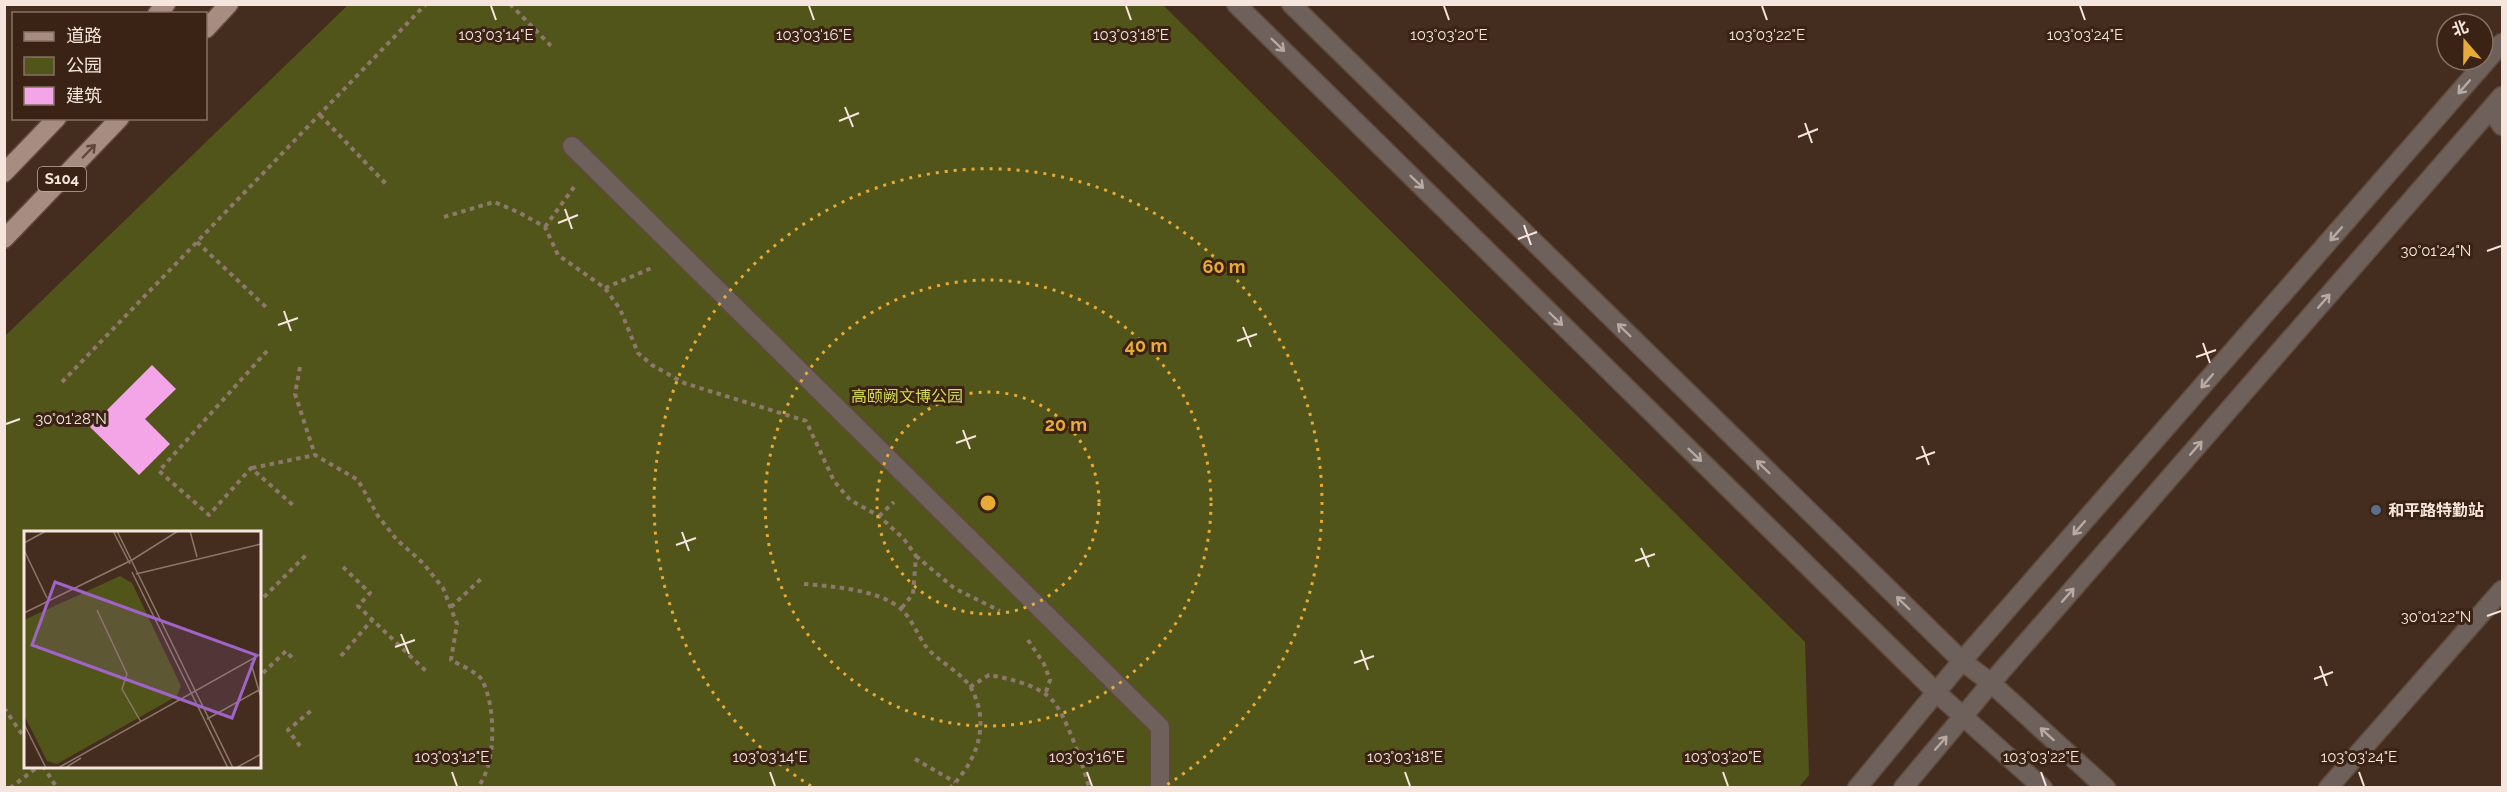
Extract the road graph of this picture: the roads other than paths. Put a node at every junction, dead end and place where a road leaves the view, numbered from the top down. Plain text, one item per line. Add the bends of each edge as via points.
1 (229, 4) edge
2 (1236, 4) edge
3 (1291, 4) edge
4 (207, 28) edge
5 (2502, 43) edge
6 (2497, 103) edge
7 (55, 120) edge
8 (118, 120) edge
9 (2502, 126) edge
10 (572, 146) dead end
11 (4, 173) edge
12 (4, 238) edge
13 (2502, 590) edge
14 (1962, 661) junction
15 (1991, 683) junction
16 (1937, 693) junction
17 (1965, 716) junction
18 (1160, 788) edge
19 (1857, 788) edge
20 (1903, 788) edge
21 (2043, 788) edge
22 (2106, 788) edge
23 (2328, 788) edge

1 - 4 main road
2 -> 16 street
14 -> 3 street
5 -> 14 street
6 - 9 street
15 -> 6 street
7 - 11 main road, S104
12 -> 8 main road, S104
10 - 18 street via 1160,727
13 - 23 street
14 - 15 street
14 - 16 street
15 - 17 street
22 -> 15 street
16 - 17 street
16 - 19 street
20 -> 17 street
17 - 21 street

